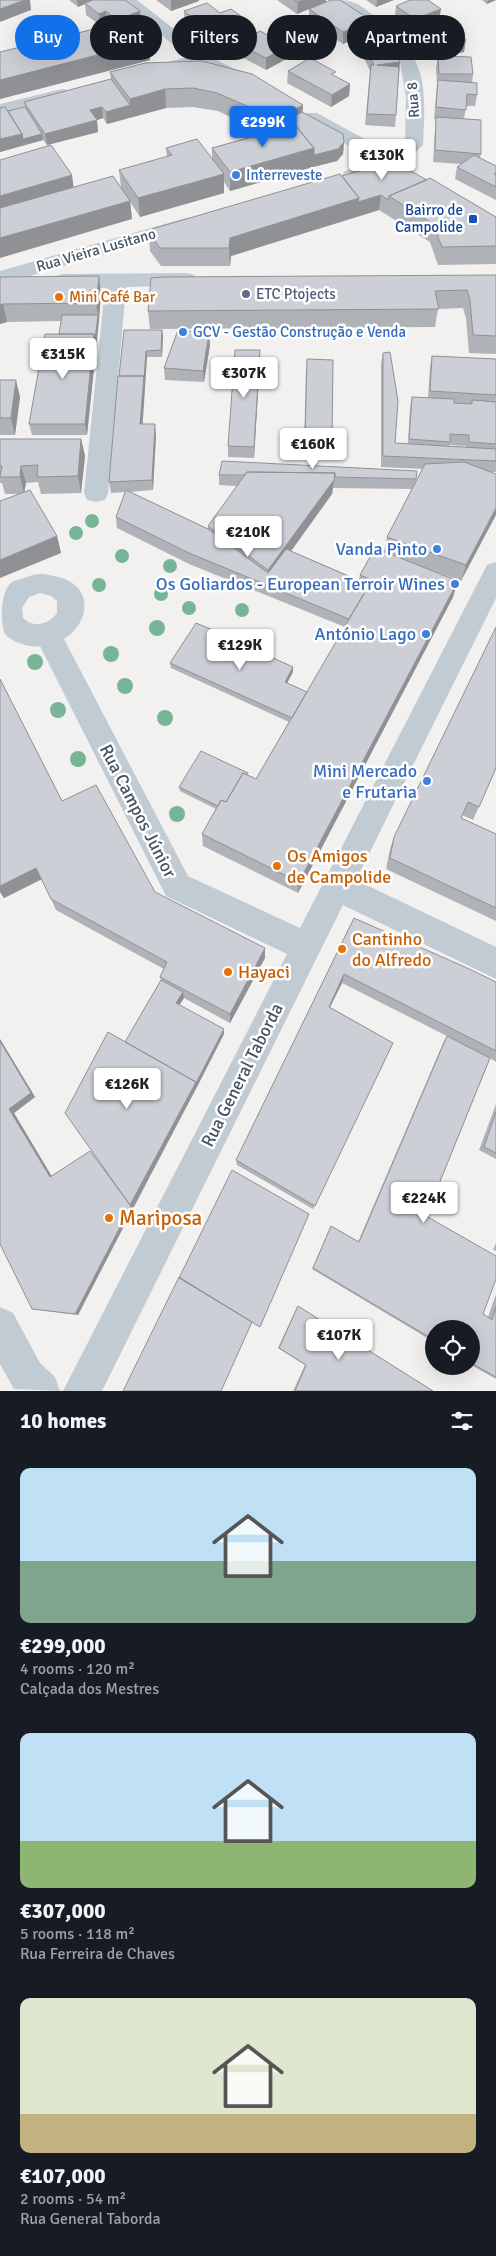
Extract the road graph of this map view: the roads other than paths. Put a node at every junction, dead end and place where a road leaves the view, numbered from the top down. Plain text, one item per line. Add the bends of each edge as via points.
1 (127, 0) edge
2 (341, 0) edge
3 (172, 35) edge
4 (194, 60) edge
5 (205, 60) edge
6 (135, 76) edge
7 (254, 87) edge
8 (77, 90) edge
9 (0, 110) edge
10 (297, 110) edge
11 (393, 162) junction
12 (418, 176) edge
13 (336, 179) edge
14 (202, 219) edge
15 (0, 280) edge
16 (203, 280) edge
17 (116, 281) junction
18 (96, 493) dead end
19 (496, 572) edge
20 (48, 635) dead end
21 (337, 888) junction
22 (307, 947) junction
23 (496, 963) edge
24 (0, 1326) edge
25 (41, 1391) edge
26 (82, 1391) edge

1 - 3 street
2 - 11 street, Rua 8 via 384,31 406,56 416,110 414,145
4 - 6 street
5 - 7 street
8 - 9 street
10 - 11 street
11 - 12 street
11 - 13 street
14 - 15 street, Rua Vieira Lusitano
15 - 17 street
16 - 17 street
17 - 18 street via 91,445
19 - 21 street, Rua General Taborda
20 - 22 street, Rua Campos Júnior via 177,886
21 - 22 street, Rua General Taborda
21 - 23 street
22 - 26 street, Rua General Taborda
24 - 25 street via 27,1376

